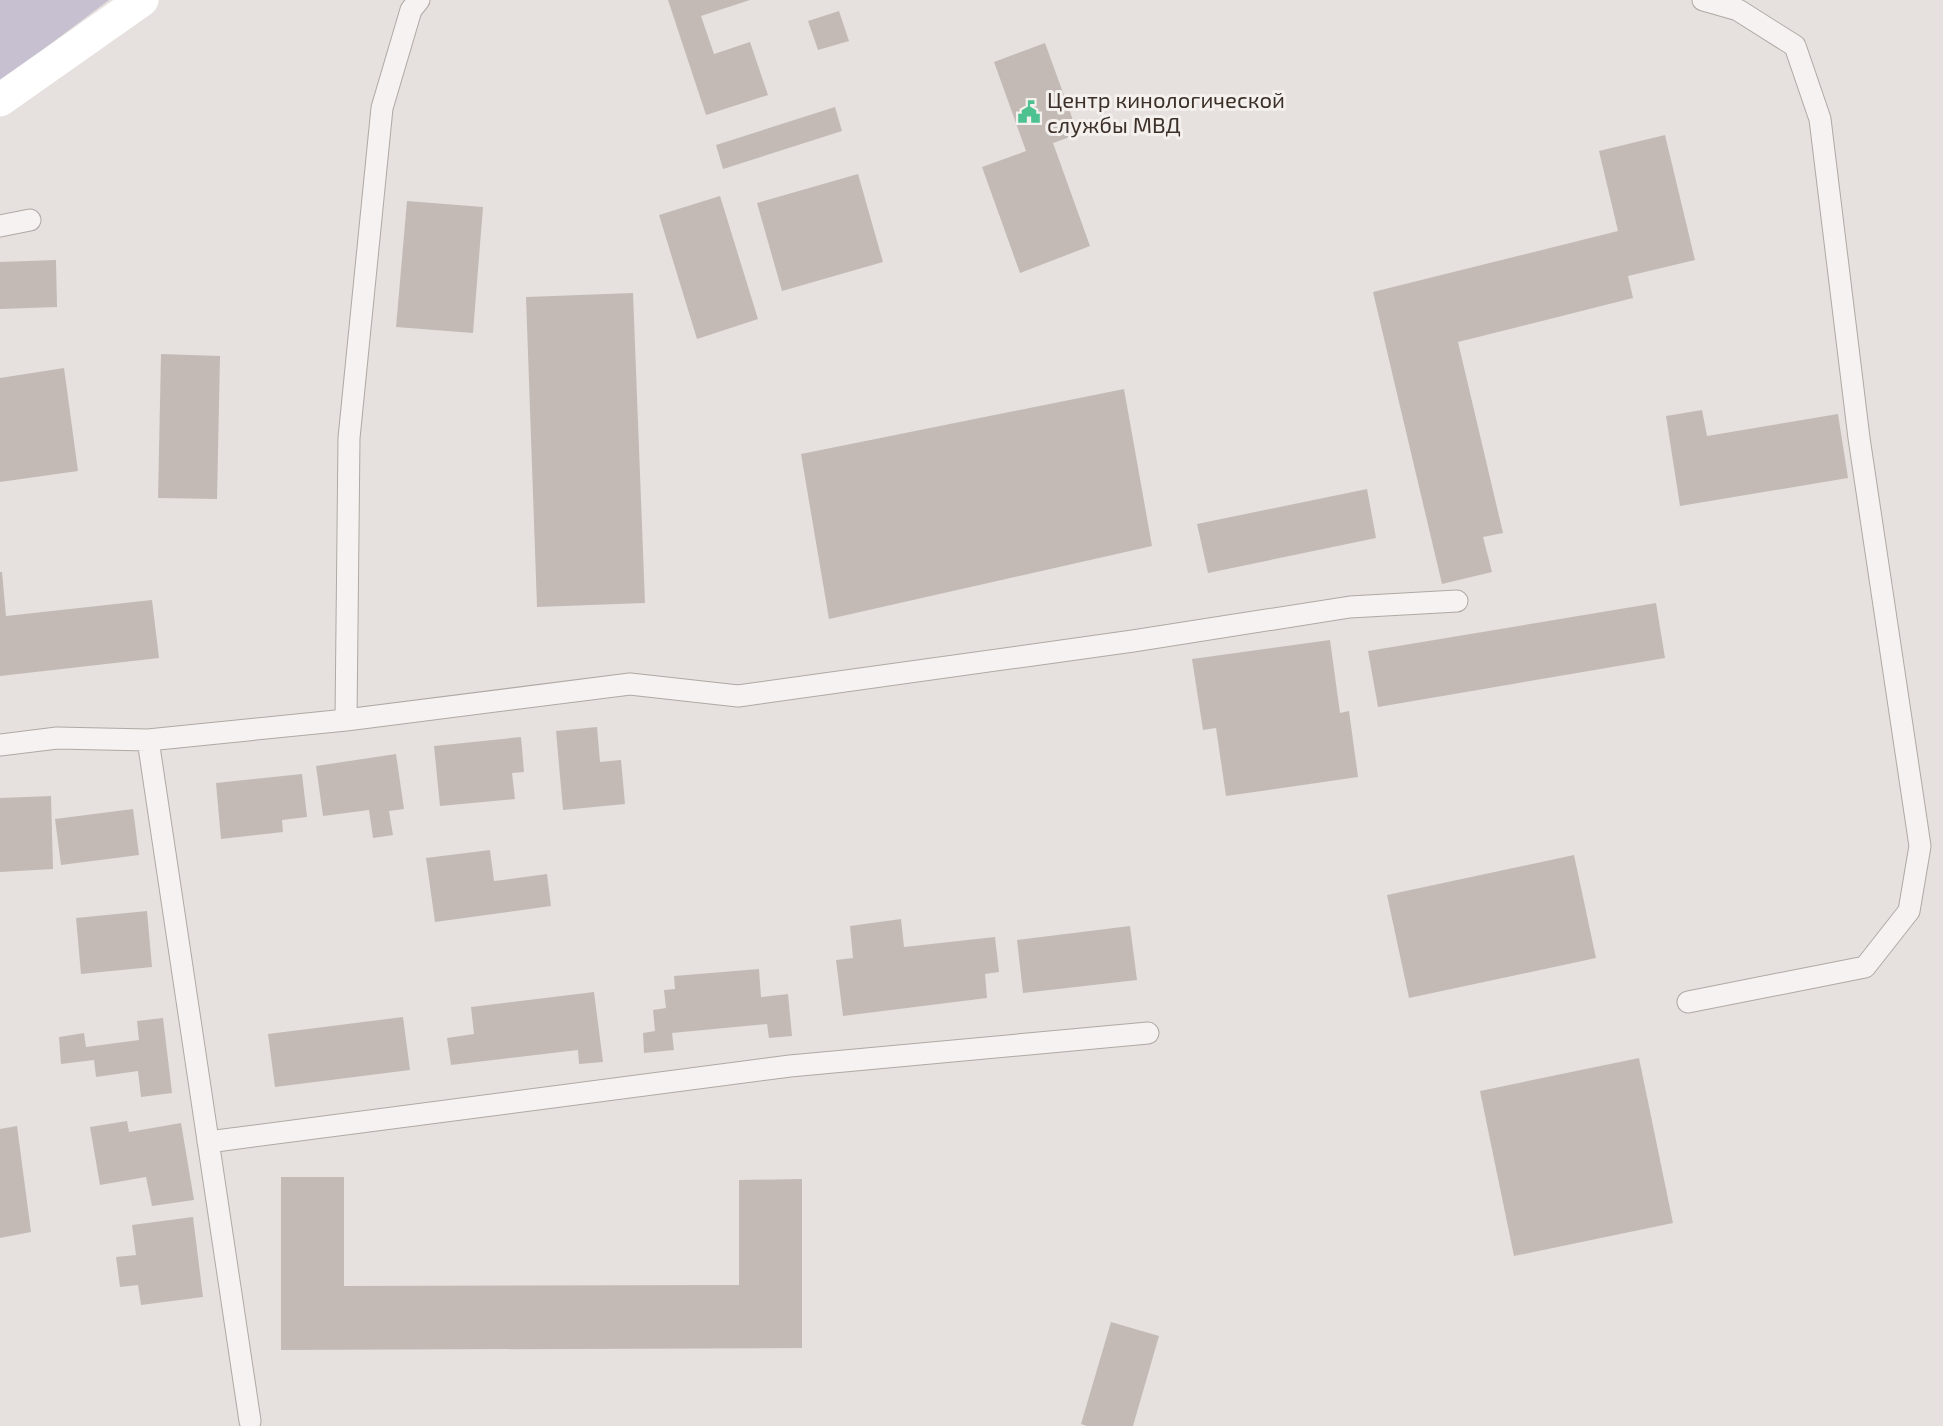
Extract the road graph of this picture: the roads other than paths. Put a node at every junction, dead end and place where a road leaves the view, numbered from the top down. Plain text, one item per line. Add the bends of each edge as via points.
1 (141, 0) edge
2 (419, 0) edge
3 (1703, 0) edge
4 (0, 100) edge
5 (30, 220) dead end
6 (0, 226) edge
7 (1457, 601) dead end
8 (346, 720) junction
9 (148, 740) junction
10 (0, 746) edge
11 (1688, 1002) dead end
12 (1148, 1033) dead end
13 (208, 1142) junction
14 (250, 1421) dead end

1 - 4 street
2 - 8 lane via 411,10 382,108 349,438
3 - 11 lane via 1738,10 1796,46 1820,118 1859,438 1920,846 1910,911 1865,967
5 - 6 lane
7 - 8 lane via 1350,607 738,696 630,684
8 - 9 lane
9 - 10 lane via 57,738
9 - 13 lane
12 - 13 lane via 790,1066
13 - 14 lane

